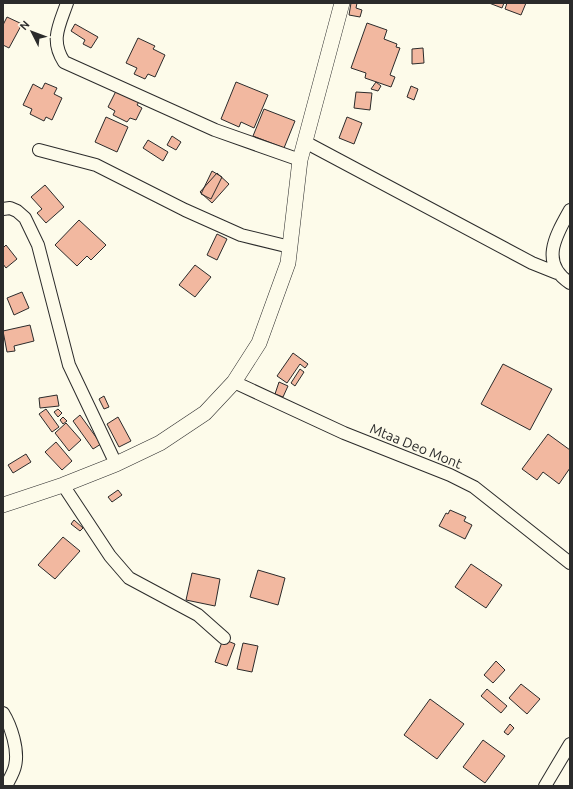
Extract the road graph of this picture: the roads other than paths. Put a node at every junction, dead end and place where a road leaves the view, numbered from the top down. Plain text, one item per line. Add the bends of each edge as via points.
1 (66, 3) edge
2 (342, 3) edge
3 (305, 142) junction
4 (39, 150) dead end
5 (300, 160) junction
6 (3, 210) edge
7 (570, 210) edge
8 (290, 247) junction
9 (558, 273) junction
10 (570, 283) edge
11 (234, 382) junction
12 (116, 464) junction
13 (63, 485) junction
14 (3, 505) edge
15 (565, 551) edge
16 (570, 563) edge
17 (224, 638) dead end
18 (3, 713) edge
19 (570, 744) edge
20 (6, 786) edge
21 (545, 786) edge

1 - 5 street via 56,38 58,53 64,62 215,130
2 - 3 street
3 - 5 street
3 - 9 street via 532,263
4 - 8 street via 96,165 241,235
5 - 8 street
6 - 12 street via 10,208 25,218 38,245 69,365
7 - 9 street via 554,244 552,260
8 - 11 street via 288,263 259,343
9 - 10 street
11 - 12 street via 205,413 160,443
11 - 15 street, Mtaa Deo Mont via 344,433 474,487
12 - 13 street
13 - 14 street
13 - 17 street via 110,556 129,578 198,615
15 - 16 street, Mtaa Deo Mont
18 - 20 street via 14,738 16,765
19 - 21 street

